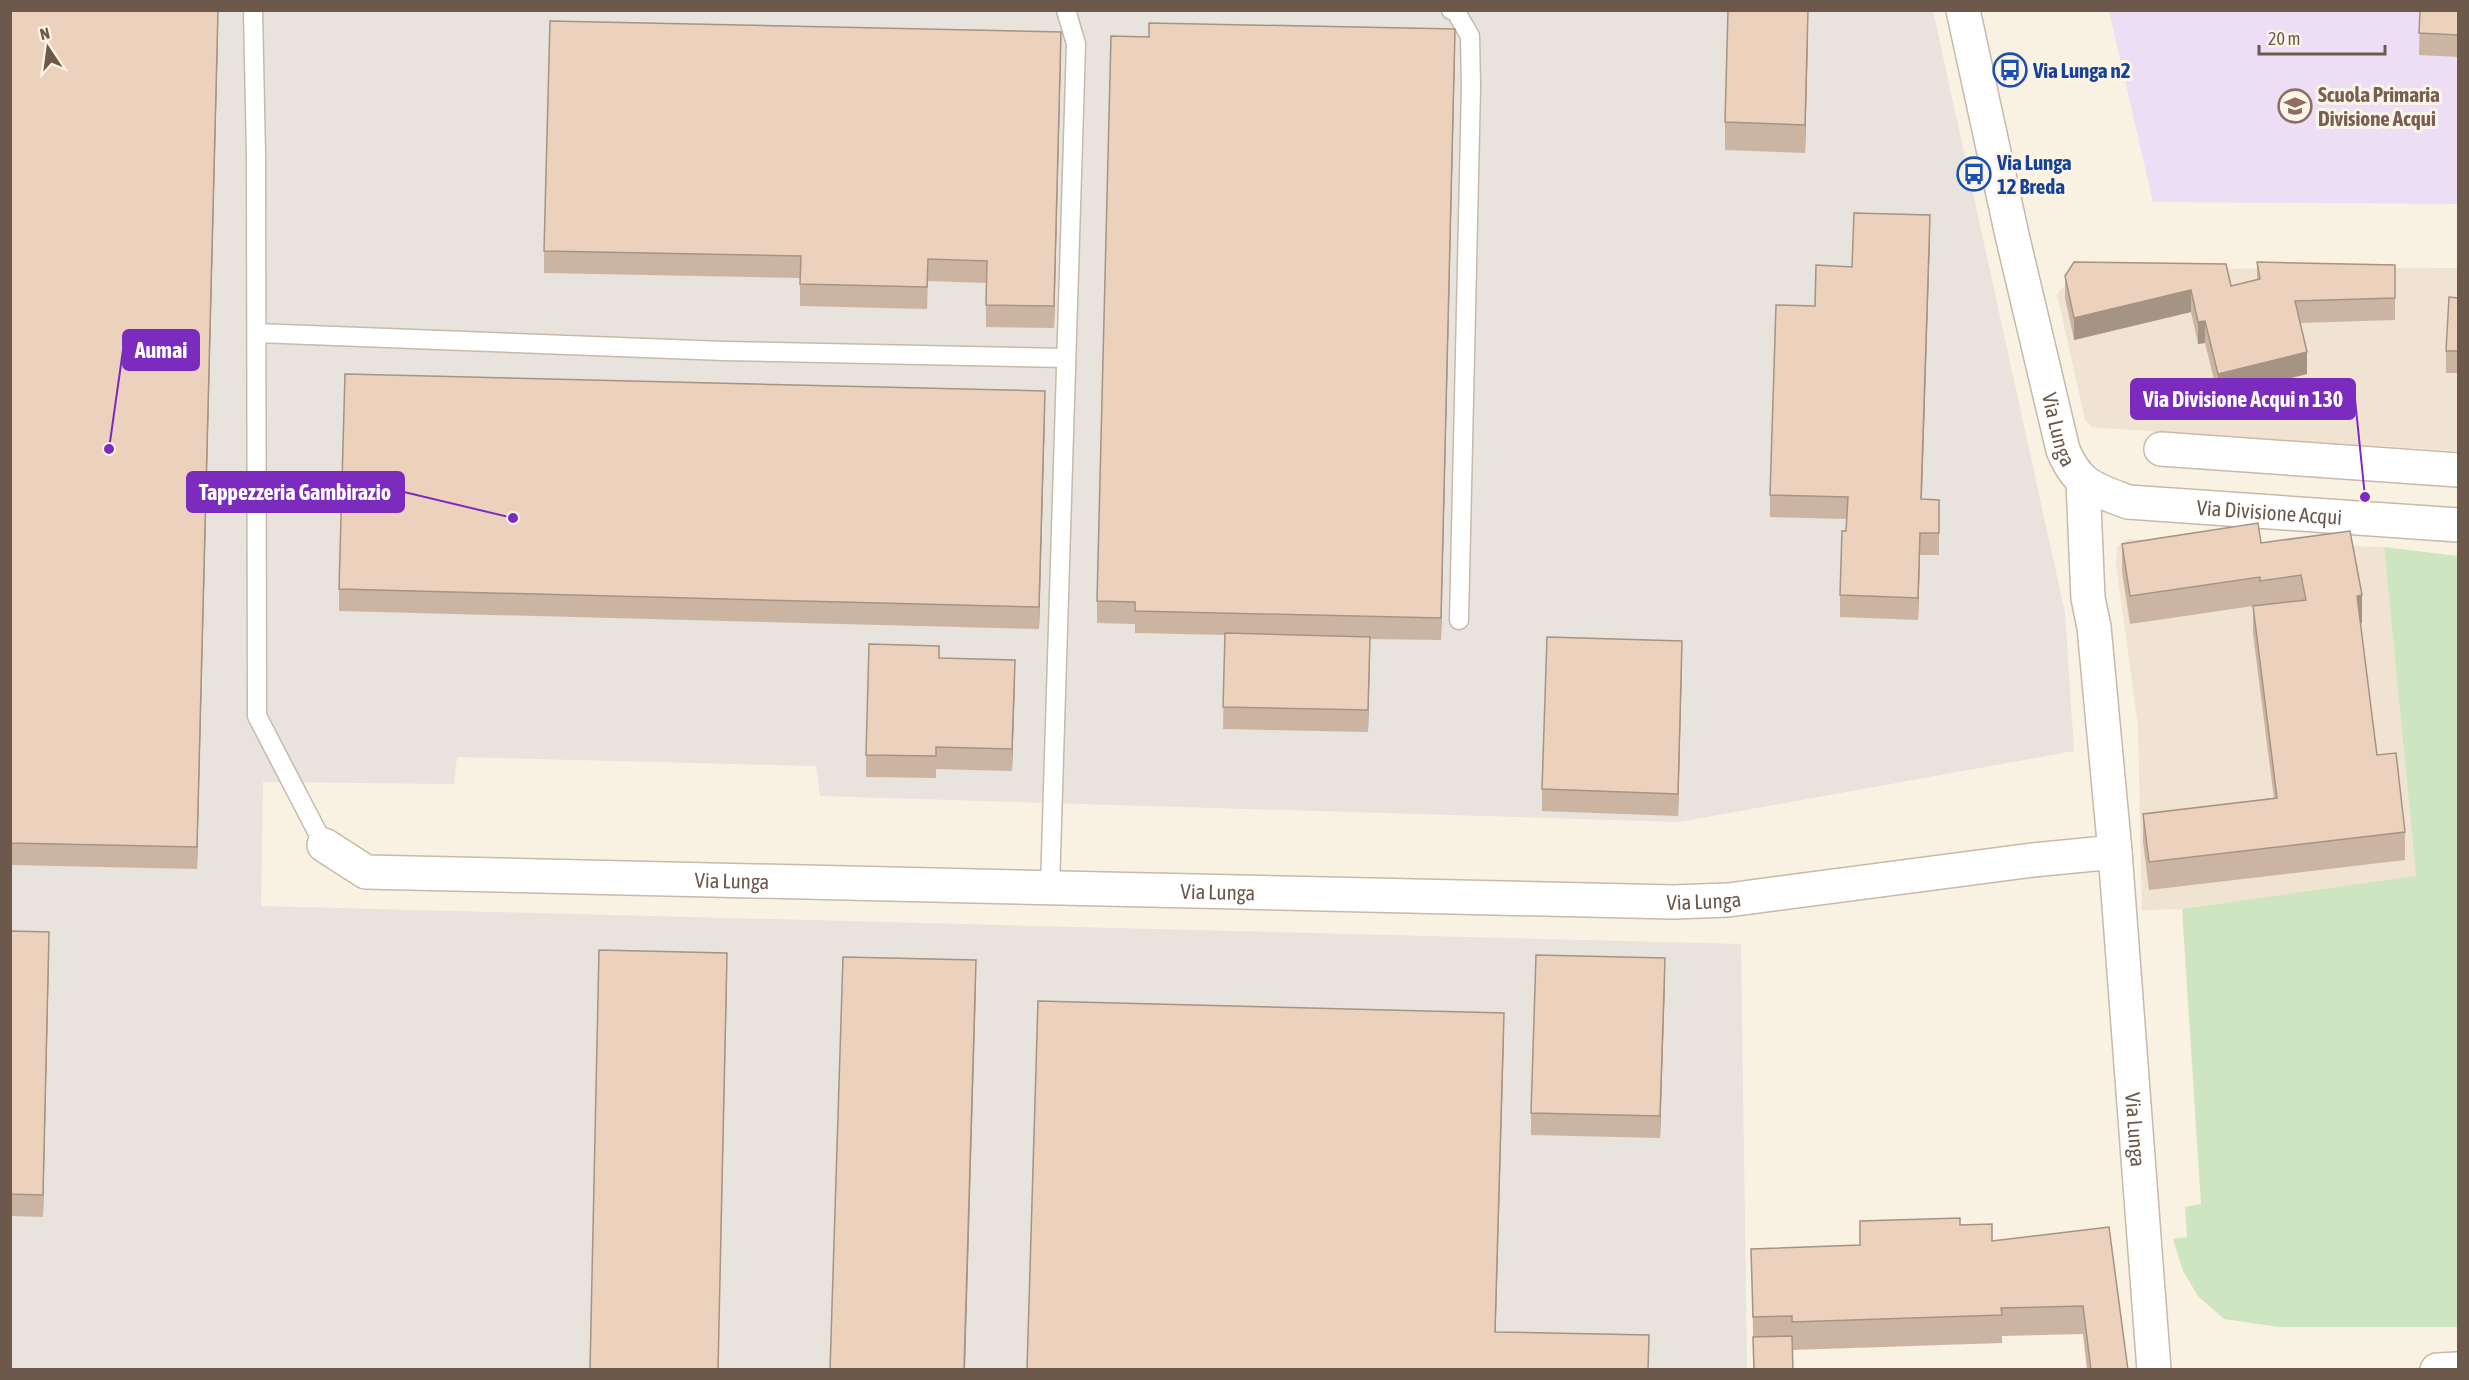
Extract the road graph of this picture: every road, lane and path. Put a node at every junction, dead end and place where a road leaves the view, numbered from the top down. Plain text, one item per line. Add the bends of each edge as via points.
1 (253, 10) edge
2 (1066, 10) edge
3 (1450, 10) edge
4 (1963, 10) edge
5 (257, 333) junction
6 (1066, 358) junction
7 (2161, 449) dead end
8 (2458, 470) edge
9 (2083, 482) junction
10 (2458, 525) edge
11 (1459, 620) dead end
12 (324, 845) joint
13 (2115, 852) junction
14 (1050, 887) junction
15 (2458, 1369) edge
16 (2154, 1370) edge
17 (2437, 1370) edge

1 - 5 lane
2 - 6 lane via 1076,44
3 - 11 lane via 1456,12 1470,36 1471,87
4 - 9 street, Via Lunga via 2063,450 2070,468
5 - 6 lane via 724,351
5 - 12 lane via 257,716
6 - 14 lane
7 - 8 street
9 - 10 street, Via Divisione Acqui via 2128,502
9 - 13 street, Via Lunga via 2088,598
12 - 14 street, Via Lunga via 366,872
13 - 14 street, Via Lunga via 1728,900 1673,902
13 - 16 street, Via Lunga
15 - 17 street

